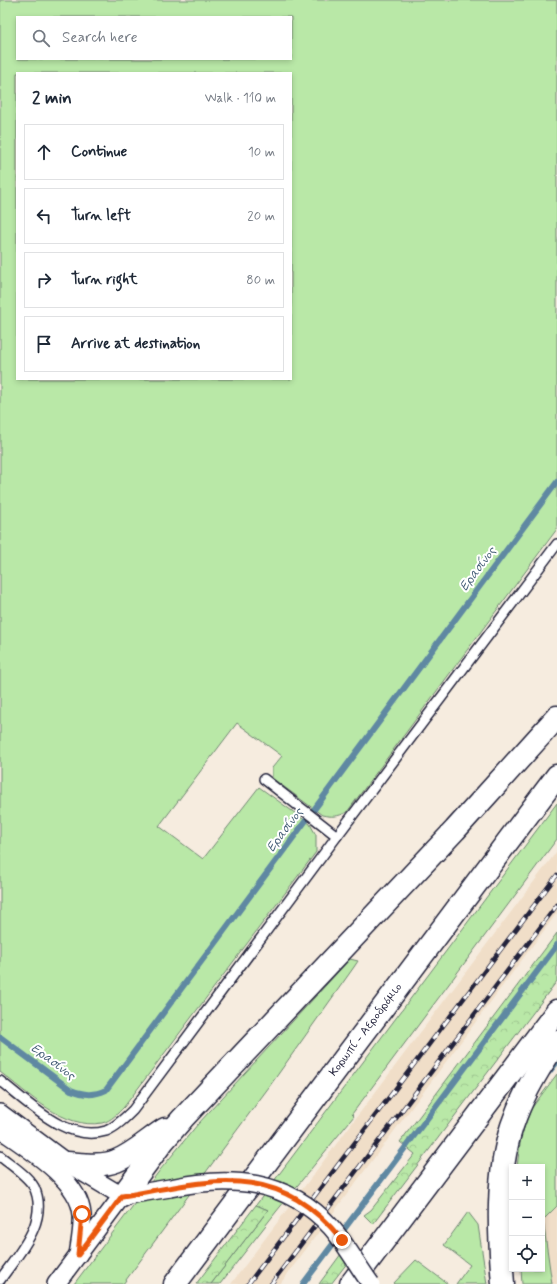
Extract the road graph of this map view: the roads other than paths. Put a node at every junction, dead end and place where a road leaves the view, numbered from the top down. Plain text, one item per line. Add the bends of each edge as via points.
1 (557, 544) edge
2 (557, 717) edge
3 (557, 776) edge
4 (264, 779) dead end
5 (337, 836) junction
6 (557, 1011) edge
7 (557, 1042) edge
8 (0, 1081) edge
9 (0, 1113) edge
10 (183, 1118) junction
11 (0, 1129) edge
12 (0, 1156) edge
13 (68, 1163) junction
14 (122, 1196) junction
15 (78, 1255) junction
16 (0, 1280) edge
17 (363, 1282) edge
18 (56, 1284) edge
19 (175, 1284) edge
20 (503, 1284) edge

1 - 5 lane
2 - 10 highway via 455,830
3 - 19 highway, Κορωπί - Αεροδρόμιο
4 - 5 lane
5 - 8 lane via 133,1110 116,1125 98,1132 68,1128 47,1116
6 - 17 highway
7 - 20 highway via 543,1062 512,1125 502,1188
9 - 13 street
10 - 13 highway via 116,1162 92,1165
10 - 14 highway
11 - 15 street via 40,1158 74,1190 82,1214
12 - 16 lane via 33,1186 38,1201 38,1219 30,1237
13 - 14 street
14 - 15 street
14 - 17 street, bridge via 194,1183 232,1181 280,1190 307,1205 330,1227
15 - 18 street

